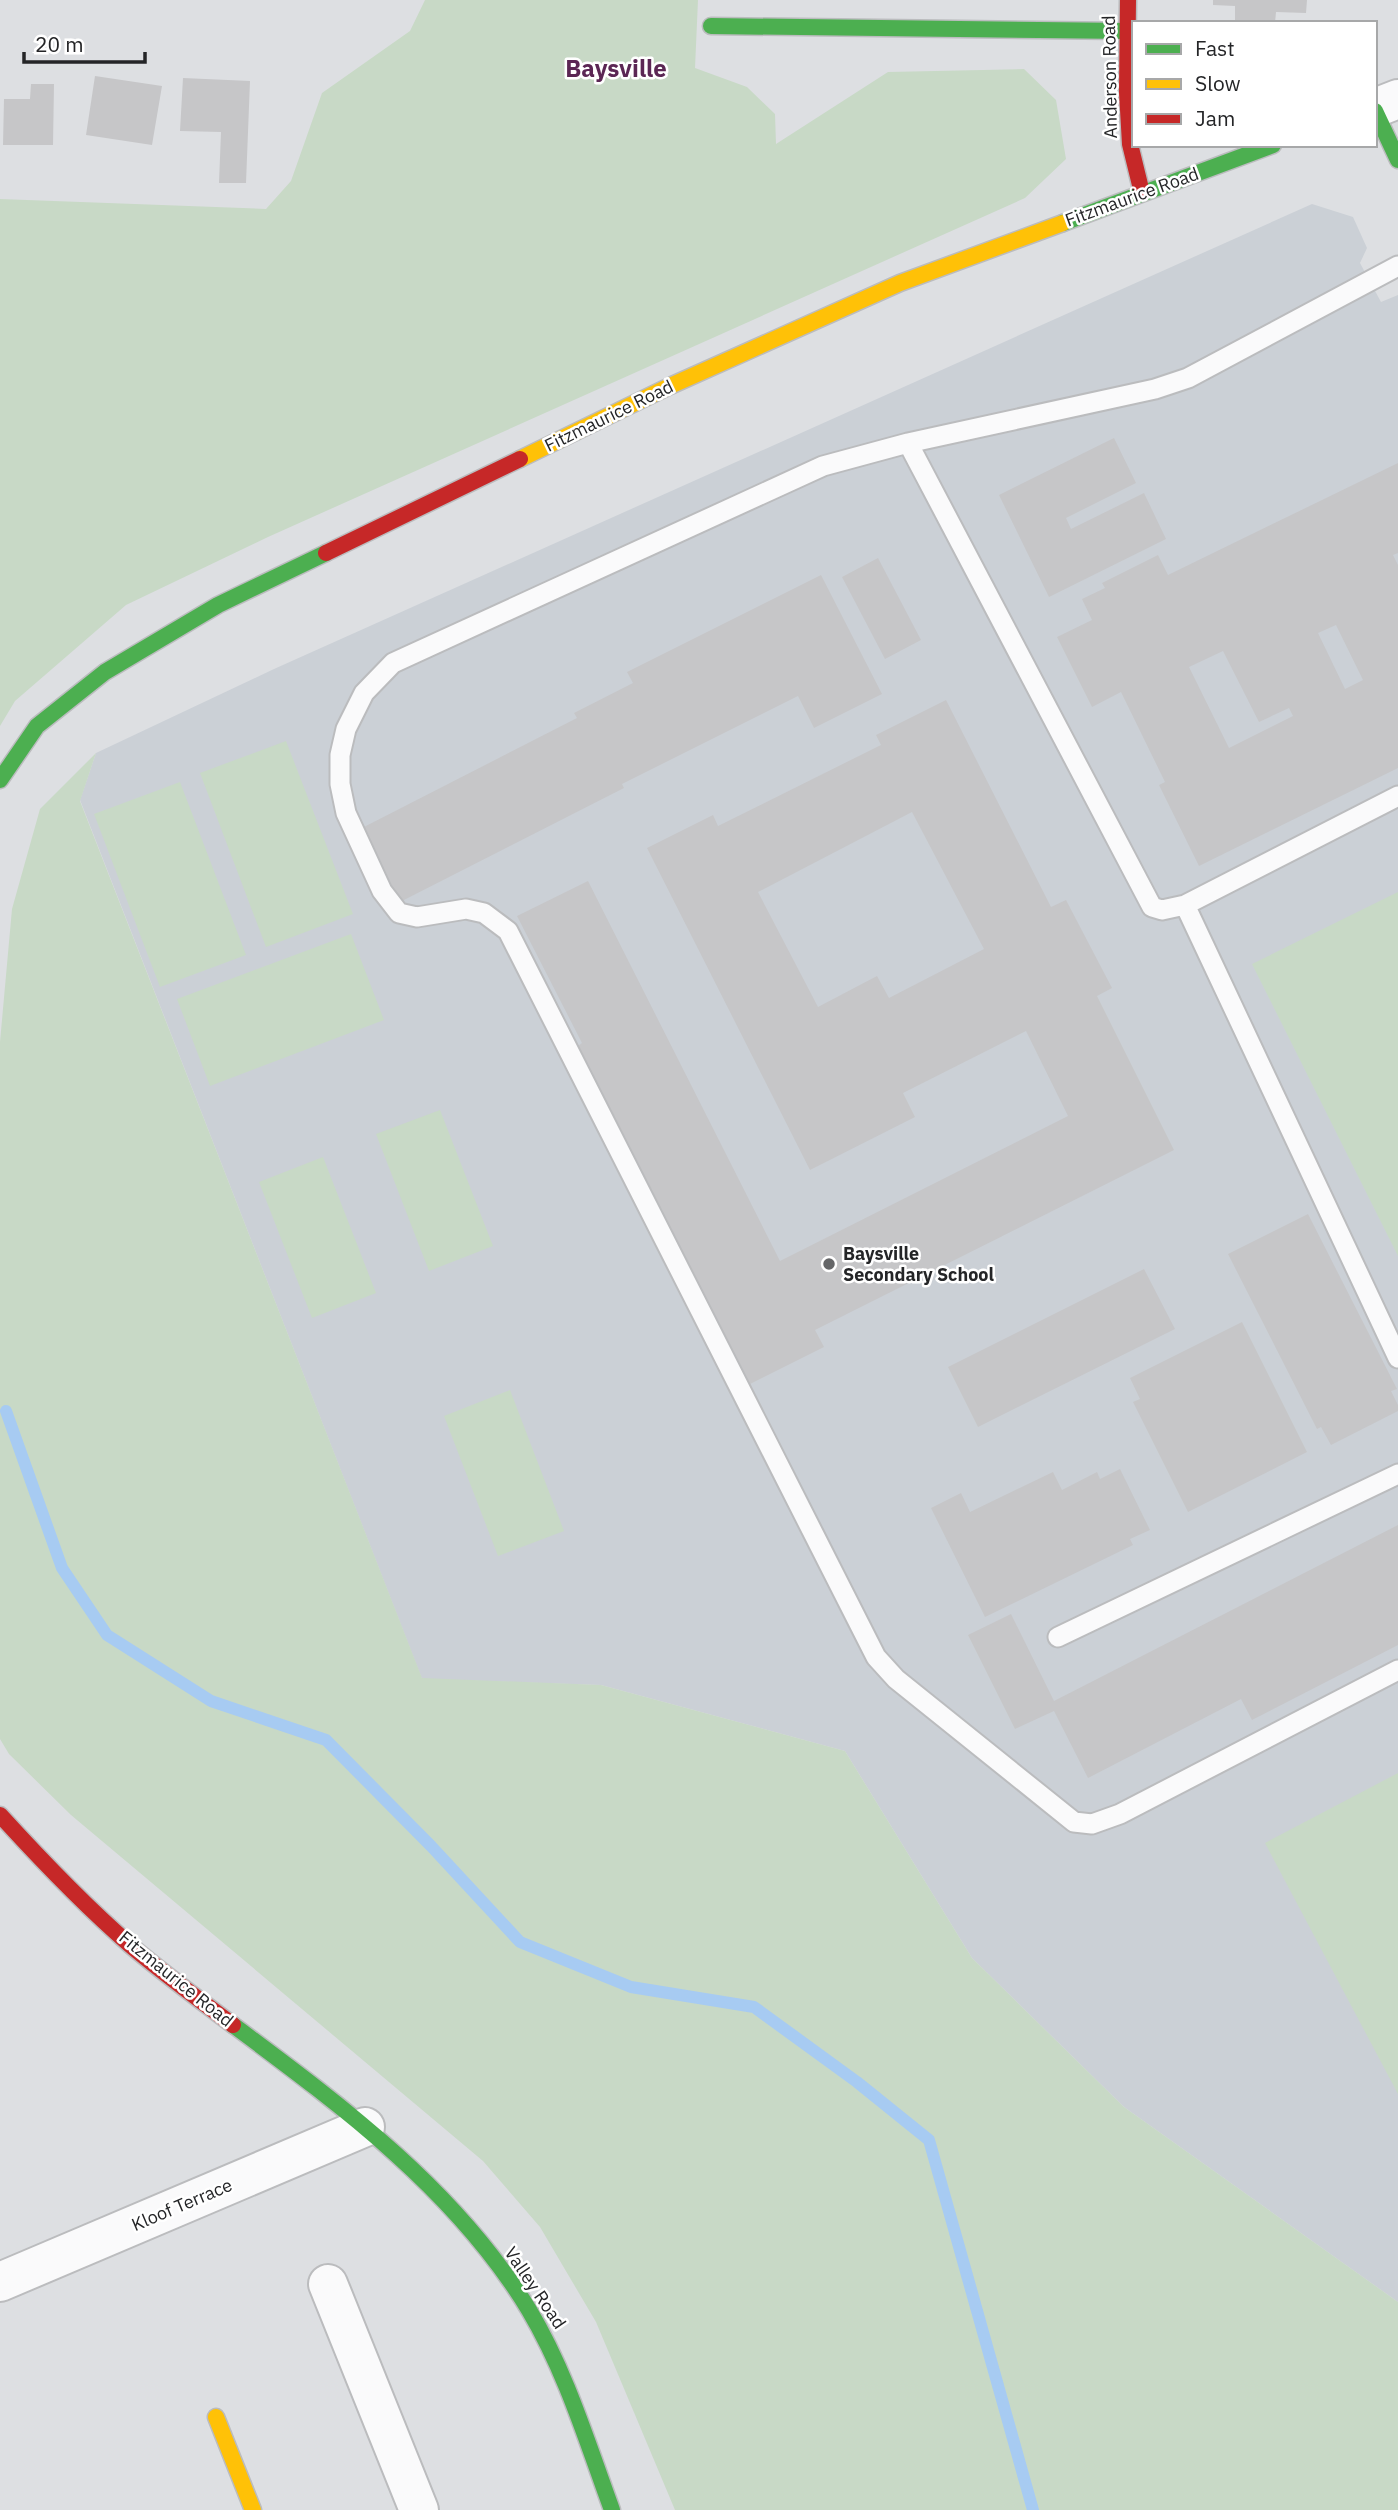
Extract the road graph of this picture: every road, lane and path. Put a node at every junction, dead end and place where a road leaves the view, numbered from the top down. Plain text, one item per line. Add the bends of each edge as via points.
1 (1128, 0) edge
2 (710, 26) dead end
3 (1128, 31) junction
4 (1398, 99) edge
5 (1377, 108) edge
6 (1377, 113) edge
7 (1268, 147) edge
8 (1398, 160) edge
9 (1142, 193) junction
10 (1398, 266) edge
11 (908, 443) junction
12 (0, 780) edge
13 (1398, 796) edge
14 (1185, 905) junction
15 (1398, 1358) edge
16 (1398, 1474) edge
17 (1058, 1637) dead end
18 (1398, 1670) edge
19 (0, 1815) edge
20 (365, 2127) junction
21 (0, 2282) edge
22 (328, 2284) dead end
23 (216, 2417) dead end
24 (253, 2510) edge
25 (419, 2510) edge
26 (612, 2510) edge

1 - 3 street, Anderson Road
2 - 3 street
3 - 9 street, Anderson Road via 1130,144
4 - 5 street
6 - 8 street
7 - 9 street, Fitzmaurice Road
9 - 12 street, Fitzmaurice Road via 900,284 734,357 218,605 105,672 37,726
10 - 11 lane via 1188,378
11 - 14 lane via 1146,897 1152,906 1163,910
11 - 18 lane via 822,466 393,663 364,693 346,729 340,784 346,813 382,891 399,913 417,917 466,909 484,913 509,931 876,1657 896,1679 1074,1822 1092,1824 1120,1814
13 - 14 lane
14 - 15 lane
16 - 17 lane
19 - 20 street, Fitzmaurice Road via 68,1888 149,1960
20 - 21 street, Kloof Terrace
20 - 26 street, Valley Road via 453,2208 512,2284 550,2344
22 - 25 street
23 - 24 street

